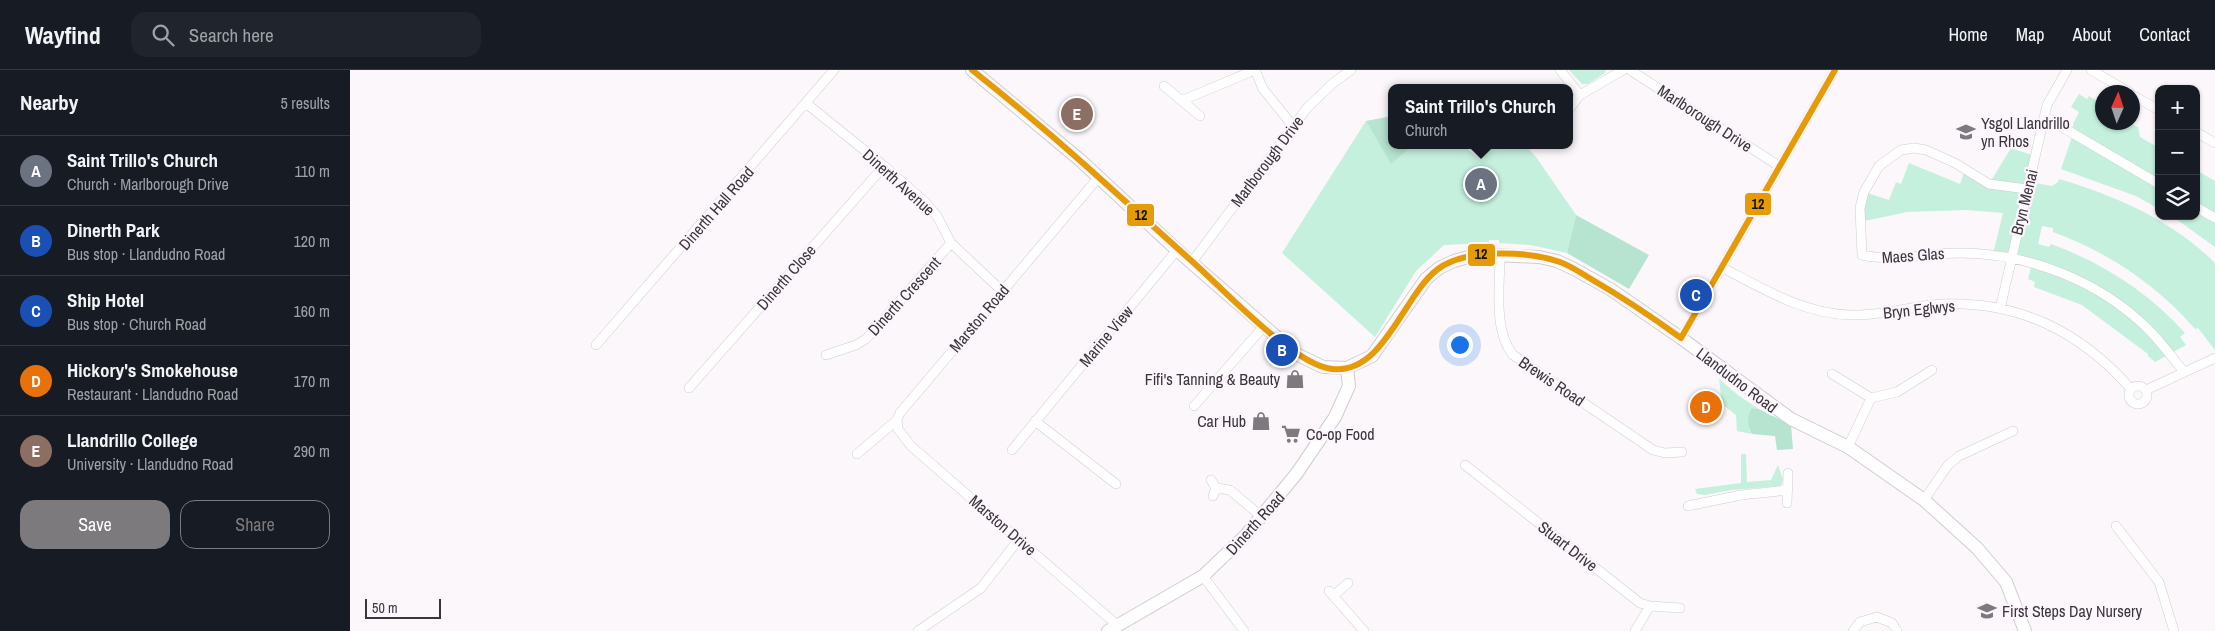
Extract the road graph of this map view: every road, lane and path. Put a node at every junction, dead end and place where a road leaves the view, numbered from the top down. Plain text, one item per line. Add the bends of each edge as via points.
1 (834, 70) edge
2 (972, 70) edge
3 (1255, 70) edge
4 (1351, 70) edge
5 (1560, 70) edge
6 (1623, 70) edge
7 (1630, 70) edge
8 (1835, 70) edge
9 (2067, 70) edge
10 (2091, 70) edge
11 (1571, 84) edge
12 (2117, 85) edge
13 (1164, 86) dead end
14 (1573, 86) edge
15 (1580, 95) junction
16 (2140, 99) edge
17 (1183, 100) junction
18 (806, 104) junction
19 (1573, 104) edge
20 (2155, 108) edge
21 (1200, 116) dead end
22 (2045, 117) junction
23 (1293, 126) junction
24 (2200, 134) edge
25 (2215, 143) edge
26 (884, 166) junction
27 (1779, 166) junction
28 (1098, 178) junction
29 (2155, 182) edge
30 (2027, 189) junction
31 (2200, 209) edge
32 (2215, 218) edge
33 (951, 243) junction
34 (1176, 250) junction
35 (1500, 255) junction
36 (2011, 258) junction
37 (1192, 262) junction
38 (1721, 267) junction
39 (1002, 291) junction
40 (2000, 308) junction
41 (1264, 326) junction
42 (1682, 338) junction
43 (596, 345) dead end
44 (826, 355) dead end
45 (2215, 358) edge
46 (1347, 368) junction
47 (1932, 370) dead end
48 (2184, 372) junction
49 (1832, 374) dead end
50 (689, 388) dead end
51 (2131, 389) junction
52 (2146, 390) junction
53 (1871, 398) junction
54 (1194, 406) dead end
55 (896, 420) junction
56 (1035, 422) junction
57 (2013, 431) dead end
58 (1848, 447) junction
59 (1012, 450) dead end
60 (1682, 452) dead end
61 (857, 454) dead end
62 (1465, 464) dead end
63 (1788, 472) dead end
64 (1116, 484) dead end
65 (1213, 488) dead end
66 (1788, 490) junction
67 (1924, 500) junction
68 (1787, 503) dead end
69 (1688, 506) dead end
70 (1262, 517) junction
71 (2116, 526) dead end
72 (1020, 538) junction
73 (1203, 576) junction
74 (1348, 583) dead end
75 (1650, 606) junction
76 (1680, 608) dead end
77 (1113, 628) edge
78 (918, 631) edge
79 (1244, 631) edge
80 (1364, 631) edge
81 (1635, 631) edge
82 (1853, 631) edge
83 (1898, 631) edge
84 (2025, 631) edge
85 (2174, 631) edge

1 - 18 street, Dinerth Hall Road
2 - 28 main road
3 - 17 street
3 - 23 street via 1263,89
4 - 23 street, Marlborough Drive via 1322,93
5 - 11 street
6 - 15 street
7 - 27 street, Marlborough Drive
8 - 27 street
9 - 22 street, Bryn Menai via 2047,106
10 - 12 street
13 - 17 street
14 - 15 street
15 - 19 street
16 - 20 street
17 - 21 street
18 - 26 street, Dinerth Avenue
18 - 43 street, Dinerth Hall Road
22 - 29 street
22 - 30 street, Bryn Menai
23 - 37 street, Marlborough Drive
24 - 25 street
26 - 33 street, Dinerth Avenue via 925,202 937,216
26 - 50 street, Dinerth Close
27 - 38 street
28 - 34 main road
28 - 39 street, Marston Road
30 - 36 street, Bryn Menai
30 - 36 street, Maes Glas via 1989,184 1935,153 1914,148 1901,150 1879,166 1864,192 1860,208 1862,256 1881,259 1961,253
31 - 32 street
33 - 39 street, Dinerth Avenue
33 - 44 street, Dinerth Crescent via 866,339
34 - 37 main road
34 - 56 street, Marine View
35 - 42 main road, Llandudno Road via 1557,261 1610,289
35 - 46 main road, Llandudno Road via 1472,256 1439,268 1418,290 1372,356
35 - 60 street, Brewis Road via 1500,329 1504,342 1514,355 1653,450 1665,454
36 - 40 street, Bryn Menai
36 - 48 street via 2066,274 2124,309 2147,328
37 - 41 main road
38 - 40 street, Bryn Eglwys via 1792,304 1821,312 1851,315 1888,313 1939,304
38 - 42 street
39 - 55 street, Marston Road
40 - 51 street, Bryn Eglwys via 2042,320 2081,342
41 - 46 main road via 1310,362 1334,369
41 - 54 street
42 - 58 main road, Llandudno Road via 1791,419
45 - 48 street
46 - 70 main road, Dinerth Road via 1349,386 1336,417
47 - 53 street via 1897,392
48 - 52 street
49 - 53 street
51 - 52 street via 2140,386
51 - 52 street via 2129,398 2137,404 2146,400
53 - 58 street
55 - 61 street, Marston Road
55 - 72 street, Marston Drive via 898,429 911,446
56 - 59 street, Marine View
56 - 64 street
57 - 67 street via 1959,456 1948,465
58 - 67 main road, Llandudno Road
62 - 75 street, Stuart Drive via 1640,603
63 - 66 street
65 - 70 street via 1230,490
66 - 68 street
66 - 69 street via 1741,494
67 - 84 main road, Llandudno Road via 1977,548 2006,582
70 - 73 main road, Dinerth Road
71 - 85 street via 2159,582
72 - 77 street, Marston Drive
72 - 78 street via 981,588
73 - 77 main road, Dinerth Road
73 - 79 street
74 - 80 street via 1331,593
75 - 76 street, Stuart Drive
75 - 81 street
82 - 83 street via 1860,622 1878,616 1892,623

